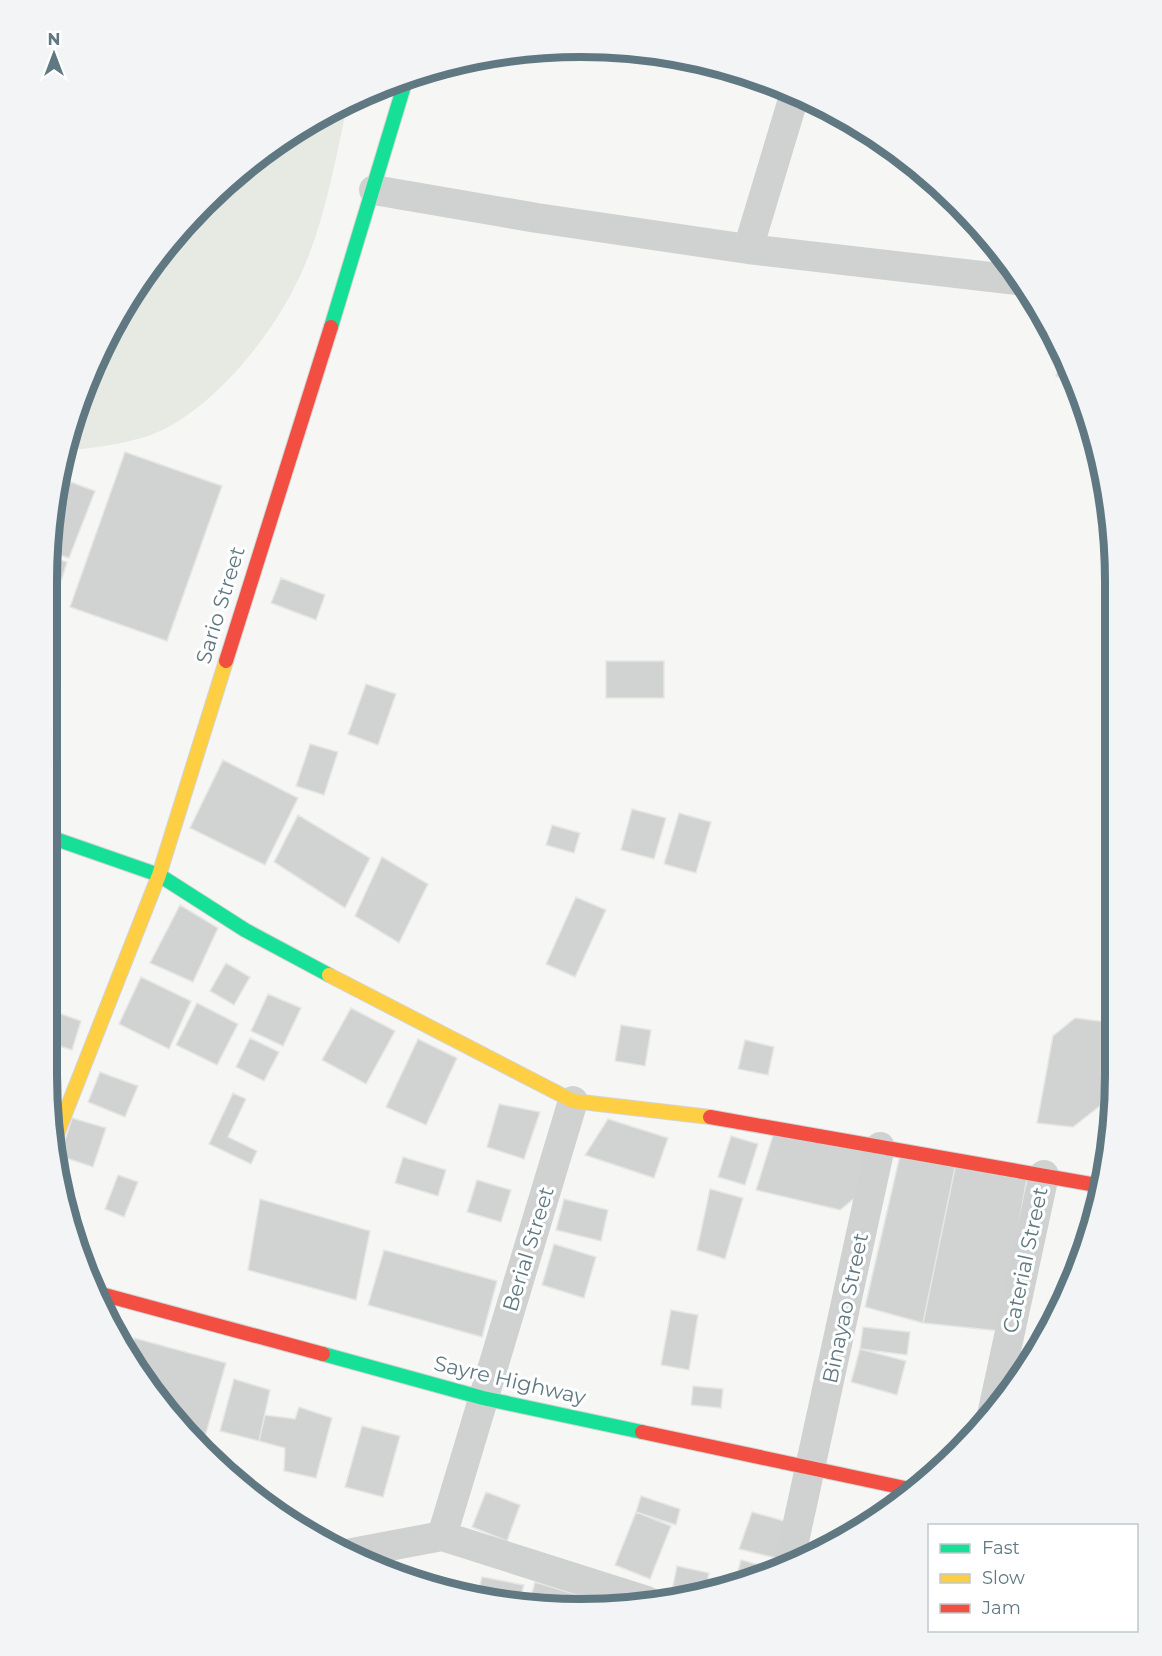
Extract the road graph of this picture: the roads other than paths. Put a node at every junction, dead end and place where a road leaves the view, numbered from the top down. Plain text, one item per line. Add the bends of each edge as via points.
1 (403, 88) edge
2 (792, 102) edge
3 (374, 190) junction
4 (748, 249) junction
5 (1008, 278) edge
6 (57, 840) edge
7 (159, 875) junction
8 (573, 1101) junction
9 (60, 1127) edge
10 (880, 1147) junction
11 (1044, 1175) junction
12 (1093, 1184) edge
13 (106, 1295) edge
14 (996, 1395) edge
15 (483, 1398) junction
16 (809, 1468) junction
17 (904, 1488) edge
18 (442, 1536) junction
19 (362, 1551) edge
20 (791, 1555) edge
21 (635, 1596) edge

1 - 3 main road, Sario Street
2 - 4 street
3 - 4 street
3 - 7 main road, Sario Street
4 - 5 street
6 - 7 main road
7 - 8 main road via 245,930
7 - 9 main road, Sario Street
8 - 10 main road via 696,1115
8 - 15 street, Berial Street
10 - 11 main road
10 - 16 street, Binayao Street
11 - 12 main road
11 - 14 street, Caterial Street
13 - 15 main road, Sayre Highway
15 - 16 main road, Sayre Highway
15 - 18 street, Berial Street
16 - 17 main road, Sayre Highway
16 - 20 street, Binayao Street
18 - 19 street
18 - 21 street

